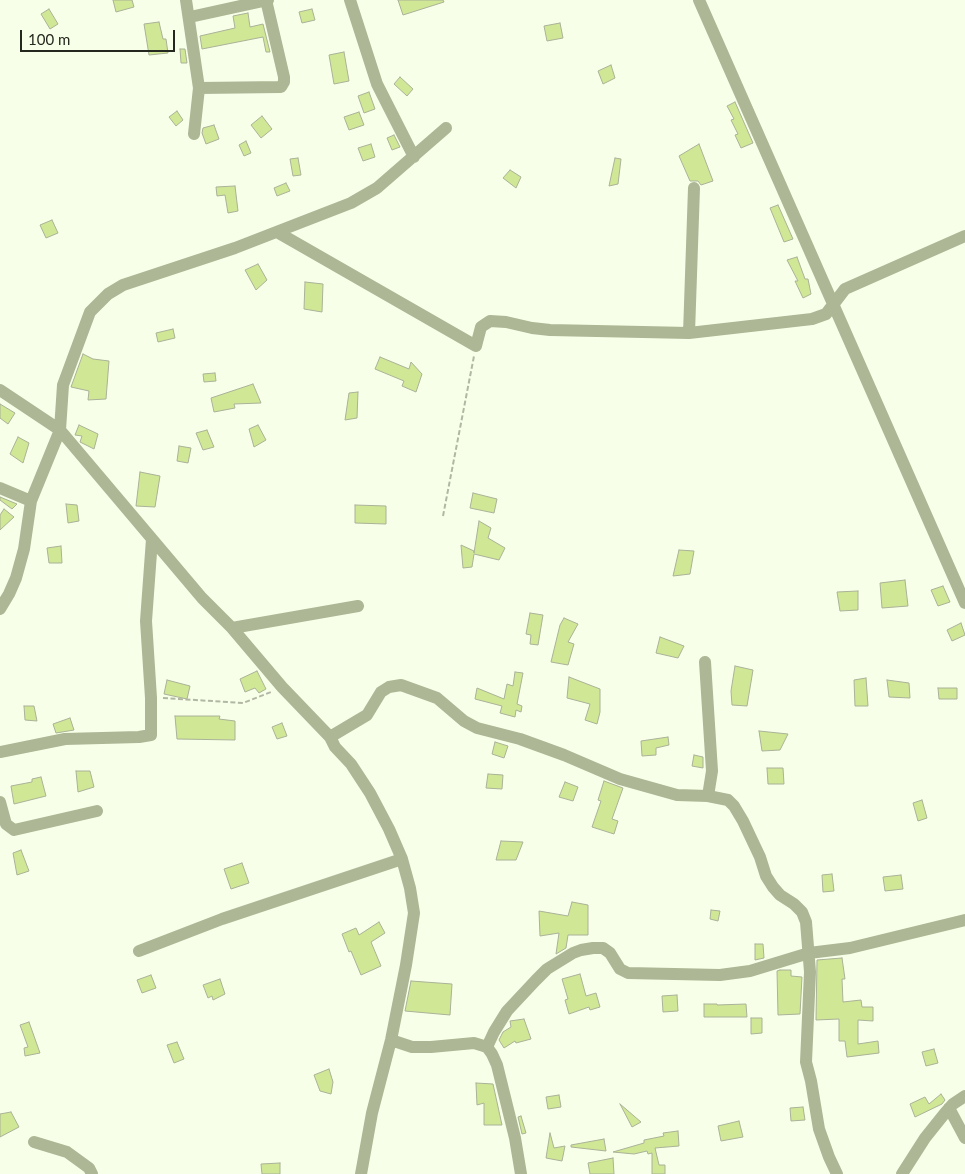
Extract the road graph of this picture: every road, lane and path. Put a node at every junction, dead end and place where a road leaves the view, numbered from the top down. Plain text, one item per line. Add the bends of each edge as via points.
1 (186, 0) edge
2 (267, 0) edge
3 (350, 0) edge
4 (699, 0) edge
5 (190, 17) junction
6 (199, 88) junction
7 (446, 128) dead end
8 (194, 134) dead end
9 (414, 157) junction
10 (694, 188) dead end
11 (277, 232) junction
12 (965, 236) edge
13 (834, 304) junction
14 (690, 333) junction
15 (476, 346) junction
16 (0, 390) edge
17 (60, 430) junction
18 (0, 488) edge
19 (31, 501) junction
20 (444, 516) dead end
21 (152, 539) junction
22 (965, 602) edge
23 (358, 606) dead end
24 (0, 609) edge
25 (232, 628) junction
26 (705, 662) dead end
27 (282, 687) junction
28 (151, 698) junction
29 (330, 737) junction
30 (0, 752) edge
31 (708, 796) junction
32 (0, 802) edge
33 (97, 811) dead end
34 (402, 859) junction
35 (965, 920) edge
36 (139, 951) dead end
37 (809, 953) junction
38 (391, 1040) junction
39 (487, 1047) junction
40 (965, 1096) edge
41 (949, 1108) junction
42 (965, 1138) edge
43 (34, 1142) dead end
44 (92, 1174) edge
45 (361, 1174) edge
46 (521, 1174) edge
47 (837, 1174) edge
48 (902, 1174) edge

1 - 5 street
2 - 5 street
2 - 6 street via 284,77 281,88
3 - 9 street via 377,84
4 - 13 street
5 - 6 street
6 - 8 street
7 - 9 street
9 - 11 street via 366,195
10 - 14 street
11 - 15 street
11 - 17 street via 124,285 108,294 90,312 63,384
12 - 13 street via 845,289
13 - 14 street via 826,314 812,319
13 - 22 street
14 - 15 street via 550,330 490,321 481,327
15 - 20 path
16 - 17 street
17 - 19 street
17 - 21 street
18 - 19 street
19 - 24 street via 16,578
21 - 25 street
21 - 28 street via 146,621
23 - 25 street
25 - 27 street
26 - 31 street via 712,770
27 - 28 path via 243,703
27 - 29 street
28 - 30 street via 151,734 65,739
29 - 31 street via 367,715 381,692 401,685 437,698 477,728 520,739 638,785 677,795
29 - 34 street via 370,793
31 - 37 street via 728,800 734,806 773,888 802,912
32 - 33 street via 6,824 14,830
34 - 36 street via 222,919
34 - 38 street via 414,913
35 - 37 street via 850,948
37 - 39 street via 750,971 720,975 628,973 620,969 610,952 603,948 581,950 547,969 536,980 507,1011
37 - 47 street via 806,1062 819,1129
38 - 39 street via 412,1047 474,1043
38 - 45 street via 372,1113
39 - 46 street via 497,1065
40 - 41 street
41 - 42 street
41 - 48 street
43 - 44 street via 67,1152 89,1168

